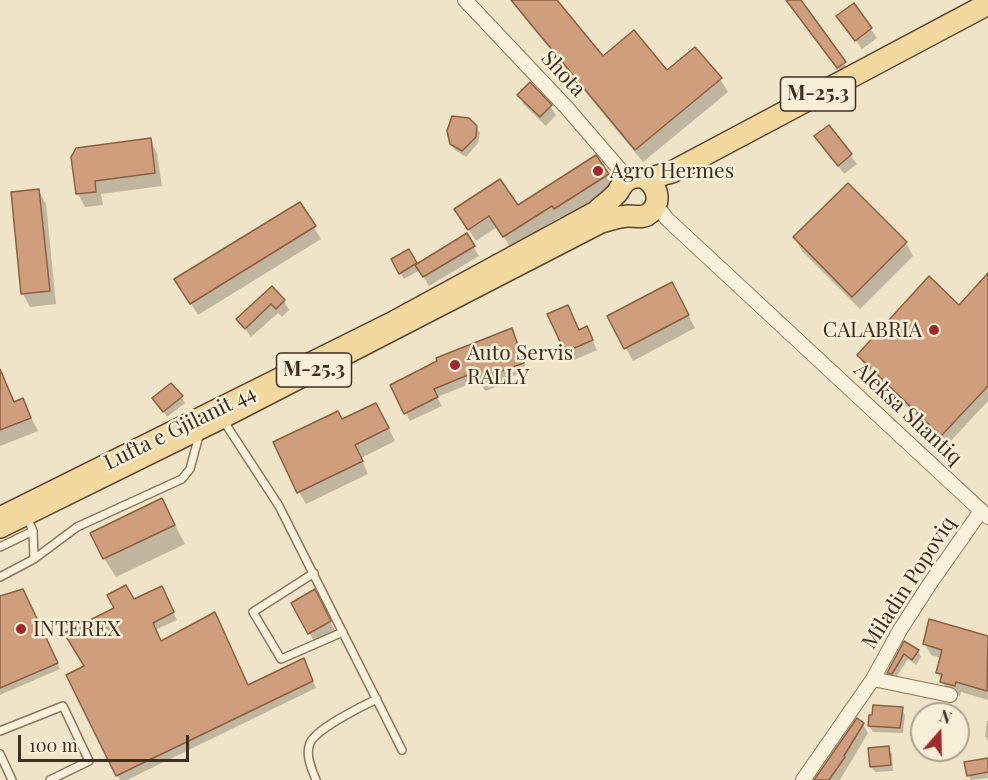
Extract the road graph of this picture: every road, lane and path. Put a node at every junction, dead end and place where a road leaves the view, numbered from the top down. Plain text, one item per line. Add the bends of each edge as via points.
1 (465, 0) edge
2 (988, 4) edge
3 (988, 17) edge
4 (631, 184) junction
5 (658, 209) junction
6 (630, 216) junction
7 (221, 418) junction
8 (200, 428) junction
9 (985, 514) edge
10 (0, 518) edge
11 (29, 523) junction
12 (0, 527) edge
13 (0, 547) edge
14 (34, 559) junction
15 (314, 573) junction
16 (0, 577) edge
17 (343, 632) junction
18 (873, 679) junction
19 (950, 695) dead end
20 (377, 699) junction
21 (0, 731) edge
22 (402, 750) dead end
23 (0, 753) edge
24 (12, 780) edge
25 (50, 780) edge
26 (316, 780) edge
27 (803, 780) edge

1 - 4 street, Shota via 567,108
2 - 4 main road, M-25.3 via 672,172
3 - 5 main road, M-25.3 via 676,184
4 - 5 main road via 654,187
4 - 6 main road via 618,204
4 - 10 main road, Lufta e Gjilanit 44 / M-25.3 via 596,212 392,323
5 - 6 main road, M-25.3 via 641,217
5 - 9 street, Aleksa Shantiq
6 - 7 main road, M-25.3 via 601,222
7 - 8 main road, M-25.3
7 - 15 lane via 279,506
8 - 11 main road, M-25.3
8 - 14 lane via 190,469 182,479 77,527
9 - 18 street, Miladin Popoviq via 900,630
11 - 12 main road, M-25.3
11 - 13 lane
11 - 14 lane
14 - 16 lane
15 - 17 lane
15 - 17 lane via 253,612 281,659
17 - 20 lane
18 - 19 street, Miladin Popoviq
18 - 27 street, Miladin Popoviq
20 - 22 lane
20 - 26 lane via 323,729 310,743 309,762
21 - 25 lane via 63,706 89,761
23 - 24 lane

